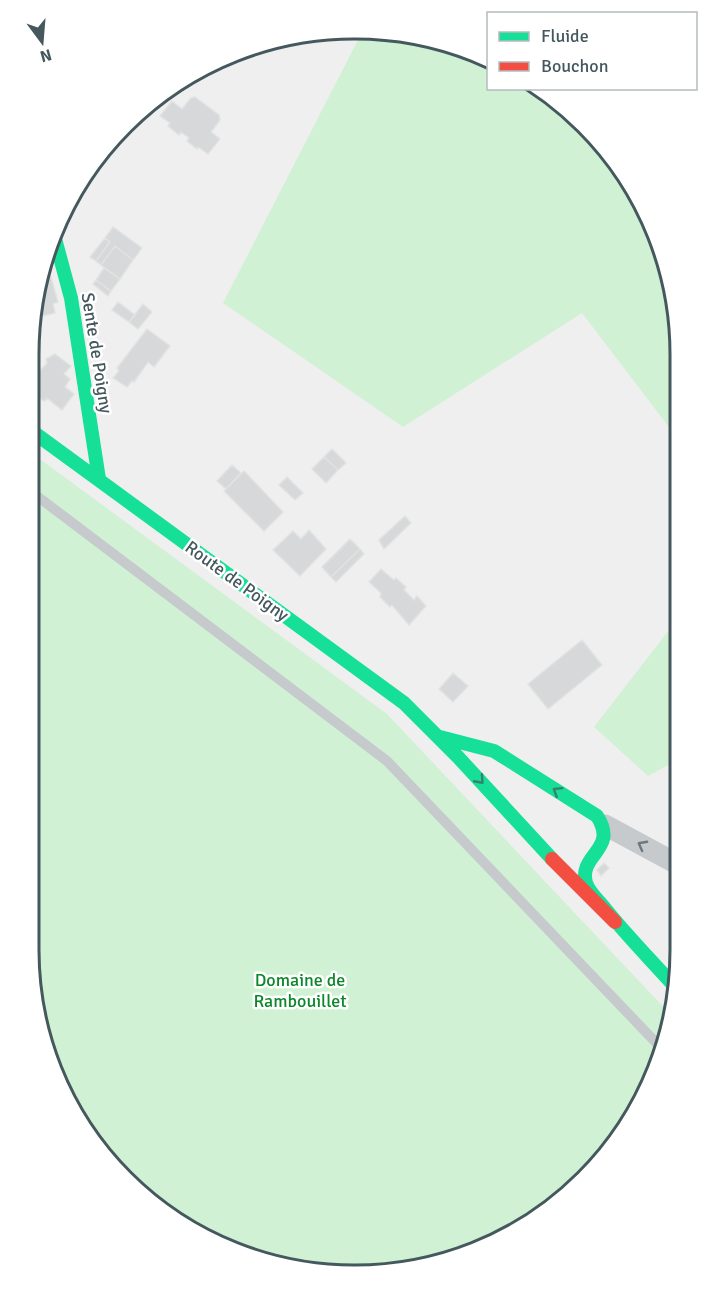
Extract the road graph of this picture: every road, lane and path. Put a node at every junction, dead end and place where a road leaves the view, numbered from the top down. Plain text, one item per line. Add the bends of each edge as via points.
1 (58, 249) edge
2 (39, 436) edge
3 (99, 479) junction
4 (39, 498) edge
5 (440, 737) junction
6 (605, 825) junction
7 (593, 857) junction
8 (670, 860) edge
9 (554, 861) junction
10 (615, 922) junction
11 (668, 979) edge
12 (656, 1042) edge

1 - 3 street, Sente de Poigny via 71,298
2 - 3 street, Route de Poigny
3 - 5 street, Route de Poigny via 404,703
4 - 12 lane via 387,761
6 -> 5 street, Route de Poigny via 597,816 494,751
5 -> 9 street, Route de Poigny
6 - 7 street, Route de Poigny via 605,838
8 -> 6 street
7 - 9 street via 580,862
7 - 10 street, Route de Poigny via 585,874 587,885
9 - 10 street, Route de Poigny
10 - 11 street, Route de Poigny

